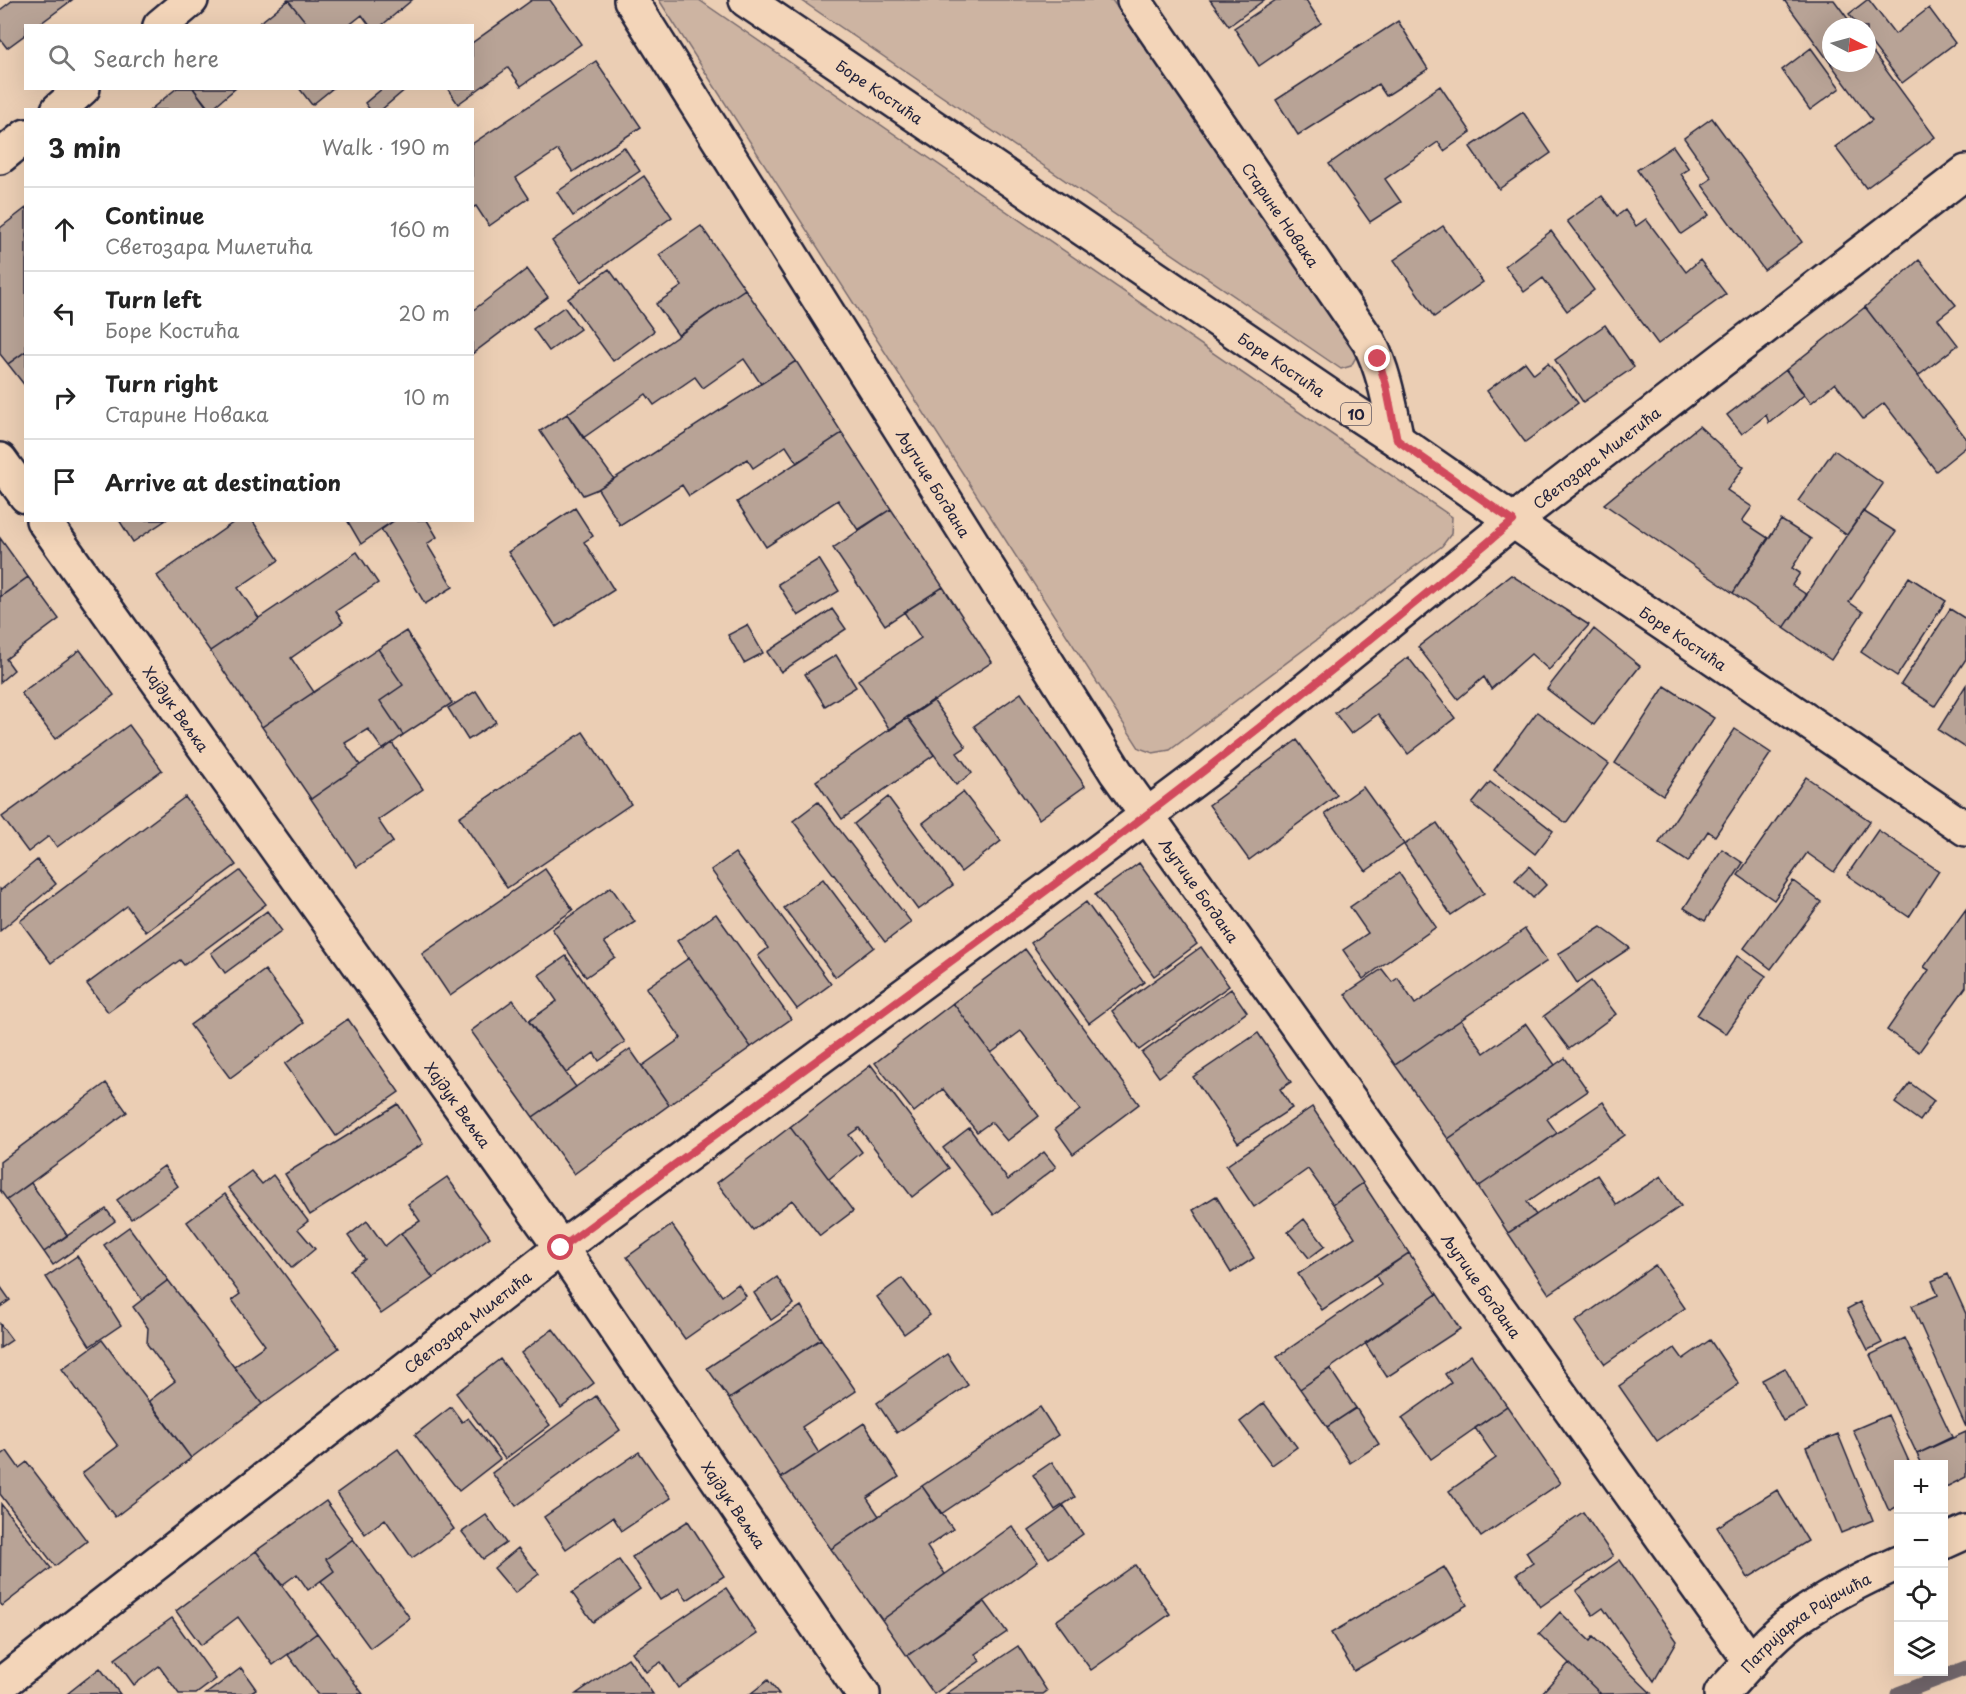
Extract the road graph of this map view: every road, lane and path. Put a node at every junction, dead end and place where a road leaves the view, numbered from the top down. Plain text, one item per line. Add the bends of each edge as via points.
1 (191, 0) edge
2 (631, 0) edge
3 (746, 0) edge
4 (1134, 0) edge
5 (162, 24) edge
6 (81, 90) edge
7 (60, 108) edge
8 (24, 138) edge
9 (0, 157) edge
10 (1966, 172) edge
11 (1397, 440) junction
12 (0, 460) edge
13 (24, 493) edge
14 (1513, 521) junction
15 (44, 522) edge
16 (1148, 814) junction
17 (1966, 829) edge
18 (561, 1248) junction
19 (1966, 1532) edge
20 (1948, 1540) edge
21 (1894, 1565) edge
22 (1751, 1662) junction
23 (0, 1685) edge
24 (863, 1694) edge
25 (1721, 1694) edge

1 - 5 street
2 - 16 street, Љутице Богдана via 1116,772
3 - 11 street, Боре Костића / 10
4 - 11 street, Старине Новака via 1369,342 1386,385
6 - 7 street
8 - 9 street
10 - 14 street, Светозара Милетића
11 - 14 street, Боре Костића / 10
12 - 13 street
14 - 16 street, Светозара Милетића
14 - 17 street, Боре Костића / 10
15 - 18 street, Хајдук Вељка
16 - 18 street, Светозара Милетића
16 - 22 street, Љутице Богдана
18 - 23 street, Светозара Милетића
18 - 24 street, Хајдук Вељка
19 - 20 street
21 - 22 street, Патријарха Рајачића via 1854,1583 1791,1623
22 - 25 street, Патријарха Рајачића

